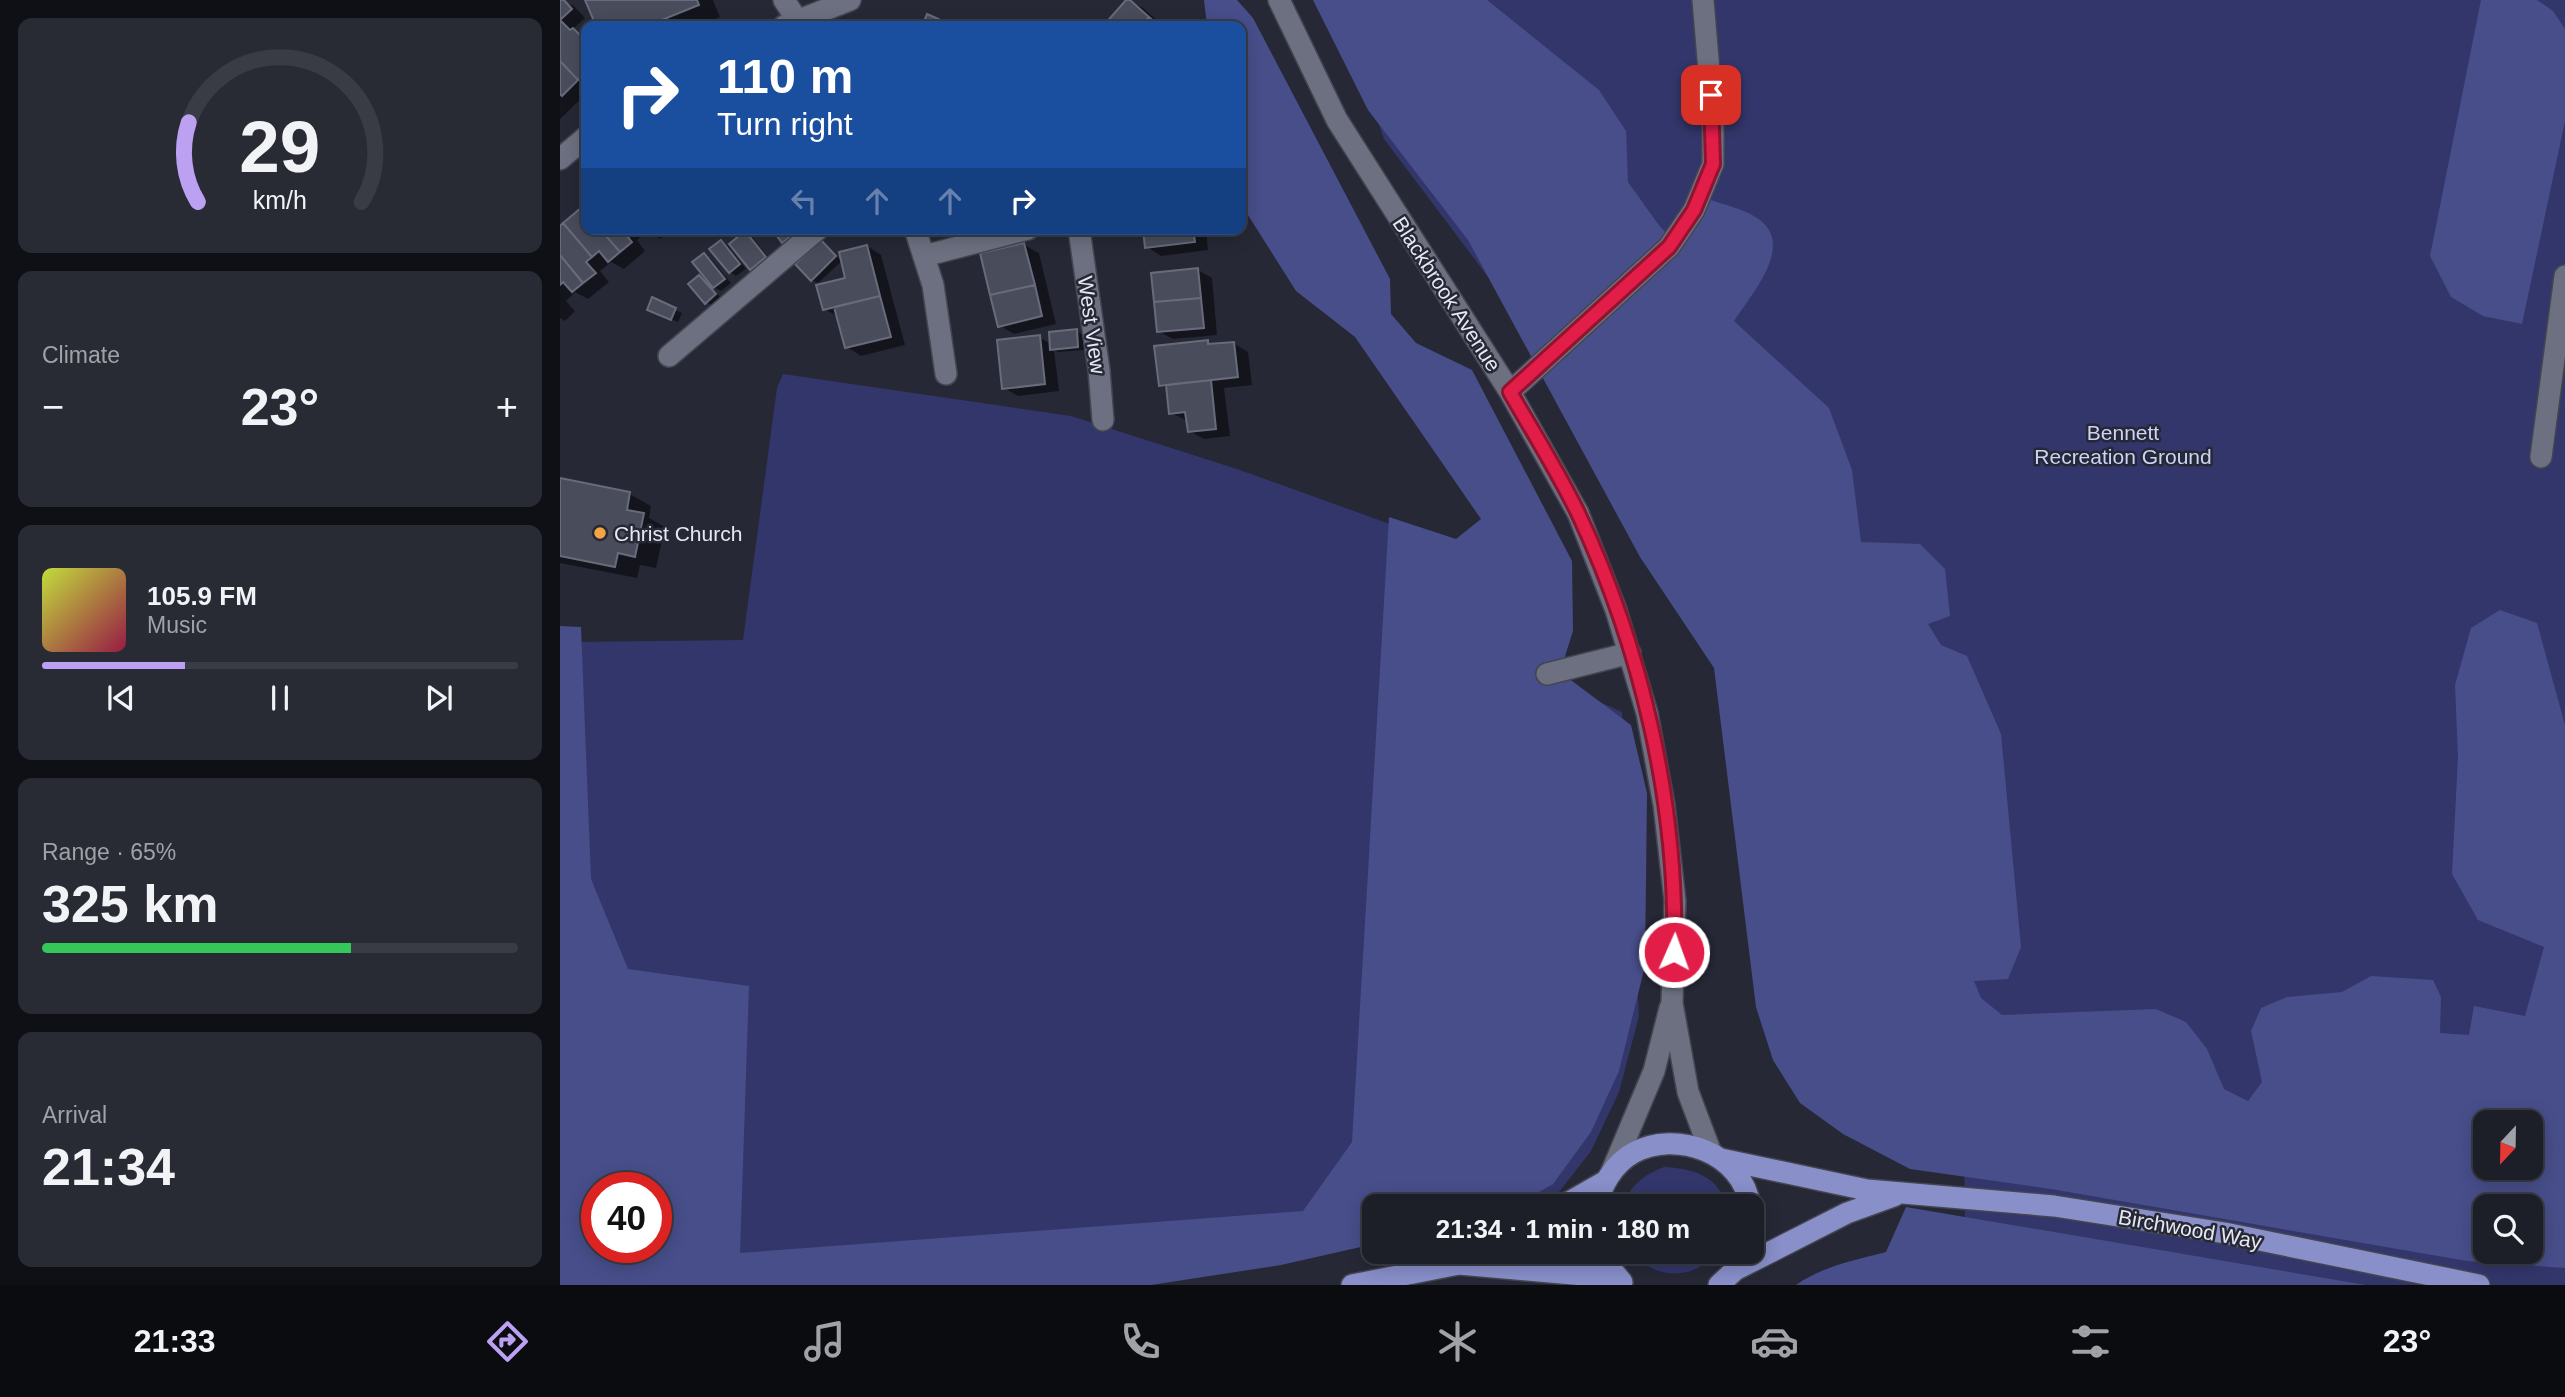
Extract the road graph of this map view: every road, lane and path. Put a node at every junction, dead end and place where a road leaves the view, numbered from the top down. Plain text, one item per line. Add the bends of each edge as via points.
1 (784, 0) edge
2 (850, 0) edge
3 (1279, 0) edge
4 (1703, 0) edge
5 (793, 21) edge
6 (801, 21) edge
7 (581, 141) edge
8 (560, 159) edge
9 (811, 235) edge
10 (917, 235) edge
11 (1005, 235) edge
12 (1080, 235) edge
13 (924, 256) junction
14 (2565, 276) edge
15 (669, 356) dead end
16 (946, 374) dead end
17 (1510, 392) junction
18 (1103, 420) dead end
19 (2541, 457) dead end
20 (1630, 653) junction
21 (1547, 674) dead end
22 (1672, 1003) junction
23 (1716, 1156) junction
24 (1608, 1176) junction
25 (1580, 1194) edge
26 (1600, 1194) edge
27 (1745, 1194) edge
28 (1899, 1194) junction
29 (1459, 1264) joint
30 (1609, 1264) edge
31 (1737, 1264) edge
32 (1726, 1280) edge
33 (1621, 1282) edge
34 (1352, 1285) edge
35 (2479, 1285) edge

1 - 5 street
2 - 6 street
3 - 17 street, Blackbrook Avenue via 1338,120
4 - 17 street via 1713,164 1694,210 1669,247
7 - 8 street
9 - 15 street
10 - 13 street
11 - 13 street
12 - 18 street, West View
13 - 16 street
14 - 19 street
17 - 20 street, Blackbrook Avenue via 1578,513
20 - 21 street
20 - 22 street, Blackbrook Avenue via 1664,805 1675,901
22 - 23 street, Blackbrook Avenue via 1688,1092
22 - 24 street, Blackbrook Avenue via 1654,1071
23 - 24 main road, Birchwood Way via 1685,1144 1658,1144 1633,1153
23 - 27 main road via 1738,1177
23 - 28 main road, Birchwood Way
24 - 25 main road
24 - 26 main road
28 - 32 main road, Birchwood Way via 1847,1213
28 - 35 main road, Birchwood Way via 2054,1206 2225,1233
29 - 33 main road
29 - 34 main road
30 - 33 main road
31 - 32 main road

